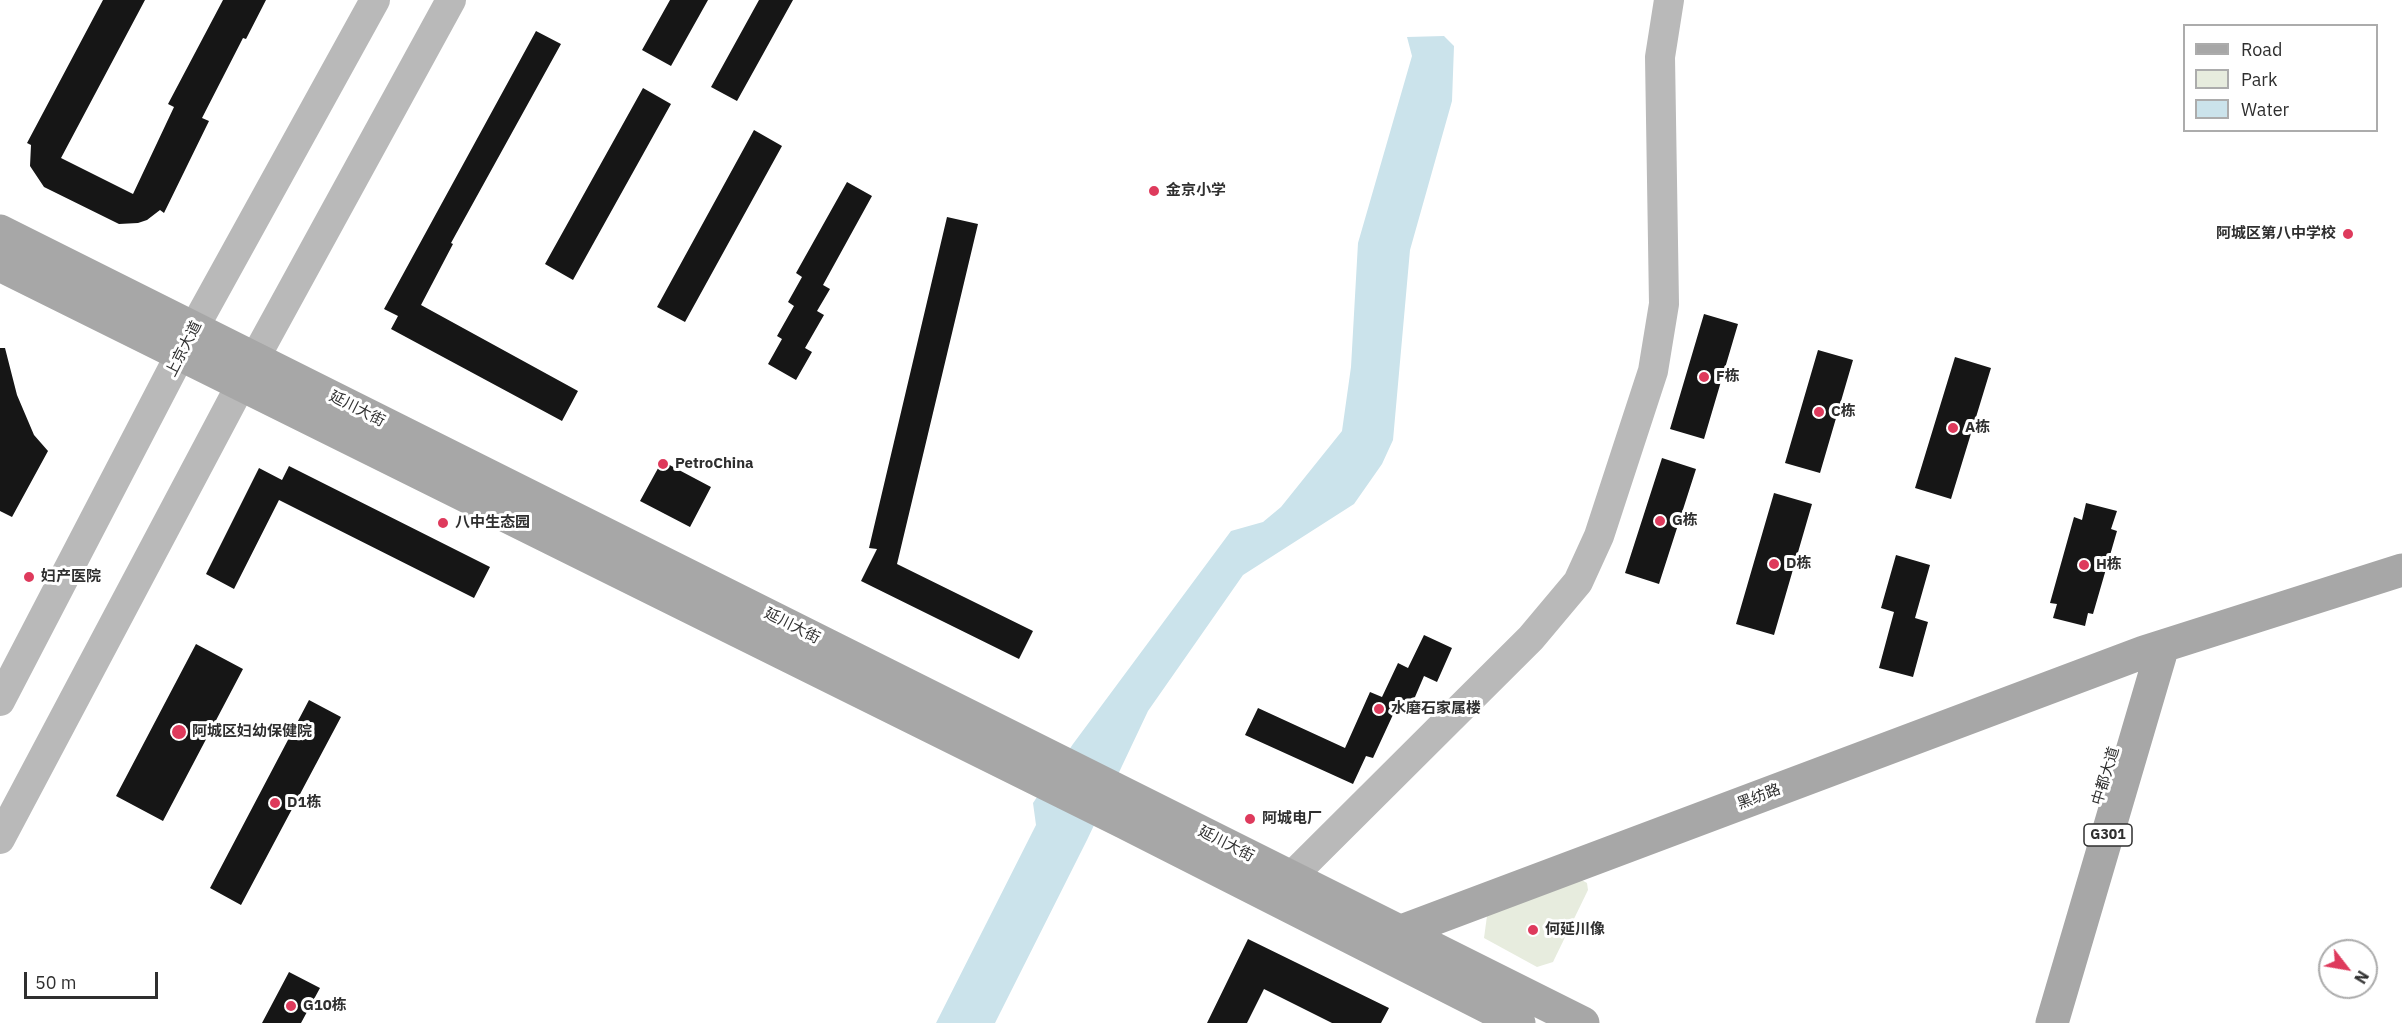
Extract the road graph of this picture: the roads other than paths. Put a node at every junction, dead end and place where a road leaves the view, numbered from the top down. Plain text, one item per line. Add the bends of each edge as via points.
1 (375, 0) edge
2 (451, 0) edge
3 (1669, 0) edge
4 (0, 231) edge
5 (0, 265) edge
6 (188, 342) junction
7 (248, 372) junction
8 (2402, 570) edge
9 (2154, 649) junction
10 (0, 701) edge
11 (0, 839) edge
12 (1280, 886) junction
13 (1392, 944) junction
14 (1519, 1023) edge
15 (1582, 1023) edge
16 (2033, 1023) edge
17 (2052, 1023) edge

1 - 6 main road, 上京大道
2 - 7 main road
3 - 12 main road via 1660,57 1664,304 1653,371 1599,536 1578,582 1531,638
4 - 6 main road, 延川大街
5 - 6 main road, 延川大街
6 - 7 main road, 延川大街
6 - 10 main road, 上京大道
7 - 11 main road
7 - 12 main road, 延川大街
8 - 9 main road
9 - 13 main road, 黑纺路
9 - 16 main road, 中都大道 / G301
9 - 17 main road, 中都大道 / G301
12 - 13 main road, 延川大街
13 - 14 main road, 延川大街
13 - 15 main road, 延川大街

